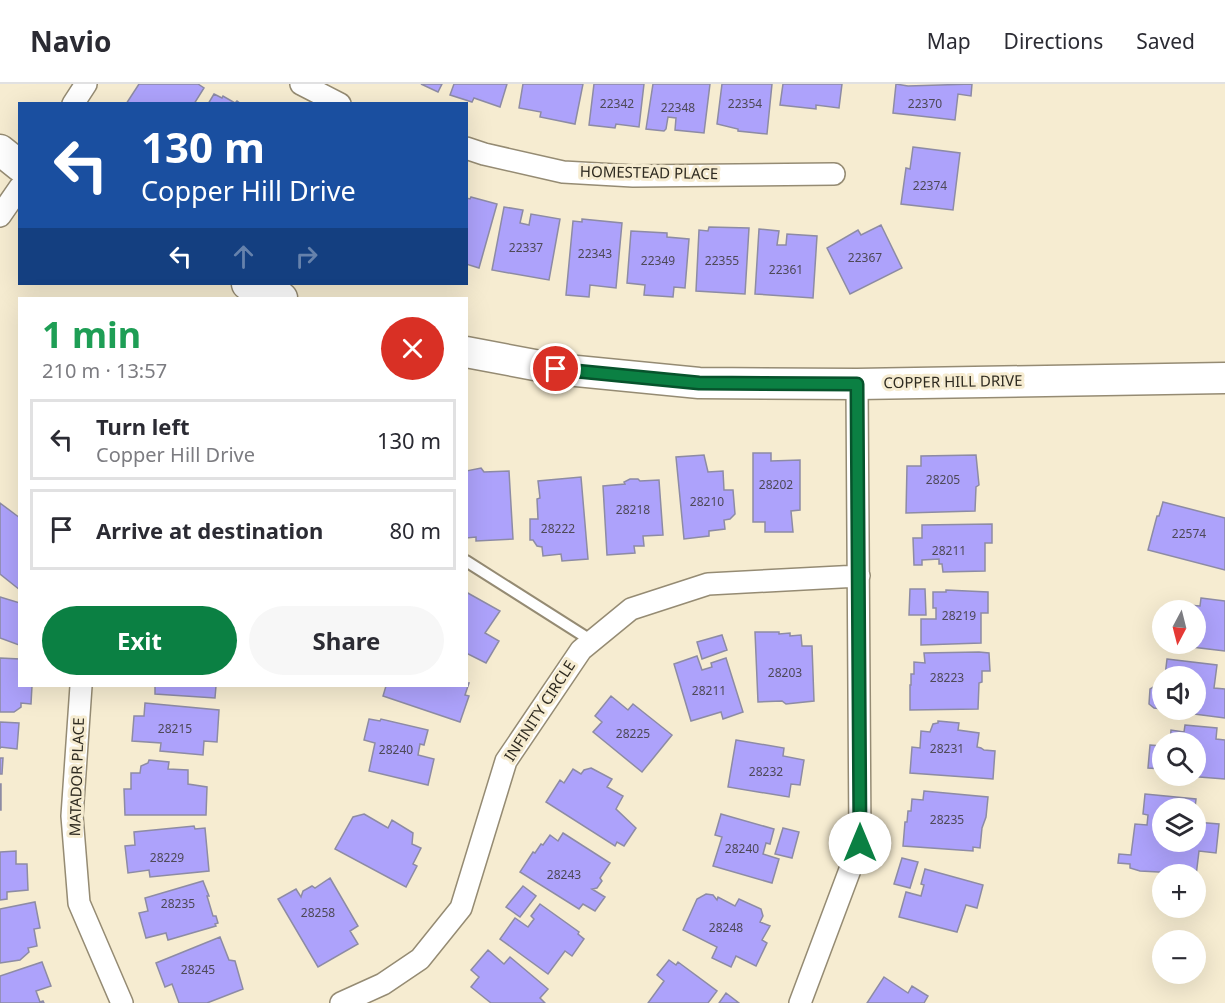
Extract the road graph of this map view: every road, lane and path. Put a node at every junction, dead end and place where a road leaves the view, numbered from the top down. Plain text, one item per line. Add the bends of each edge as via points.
1 (86, 84) edge
2 (301, 84) edge
3 (75, 102) edge
4 (336, 102) edge
5 (468, 149) edge
6 (0, 150) edge
7 (18, 164) edge
8 (834, 174) dead end
9 (18, 190) edge
10 (0, 216) edge
11 (250, 285) edge
12 (280, 297) edge
13 (468, 352) edge
14 (1225, 378) edge
15 (857, 384) junction
16 (468, 562) edge
17 (859, 576) junction
18 (592, 641) junction
19 (81, 687) edge
20 (122, 1003) edge
21 (341, 1003) edge
22 (800, 1003) edge

1 - 3 street
2 - 4 street
5 - 8 street, HOMESTEAD PLACE via 563,171 633,176
6 - 7 main road
9 - 10 street
11 - 12 main road
13 - 15 main road, COPPER HILL DRIVE via 556,369 699,383
14 - 15 main road, COPPER HILL DRIVE
15 - 17 street
16 - 18 lane
17 - 18 street, INFINITY CIRCLE via 708,584 631,609
17 - 22 street via 860,843
18 - 21 street, INFINITY CIRCLE via 581,650 506,761 461,908 420,959 383,984
19 - 20 street, MATADOR PLACE via 72,816 79,903

